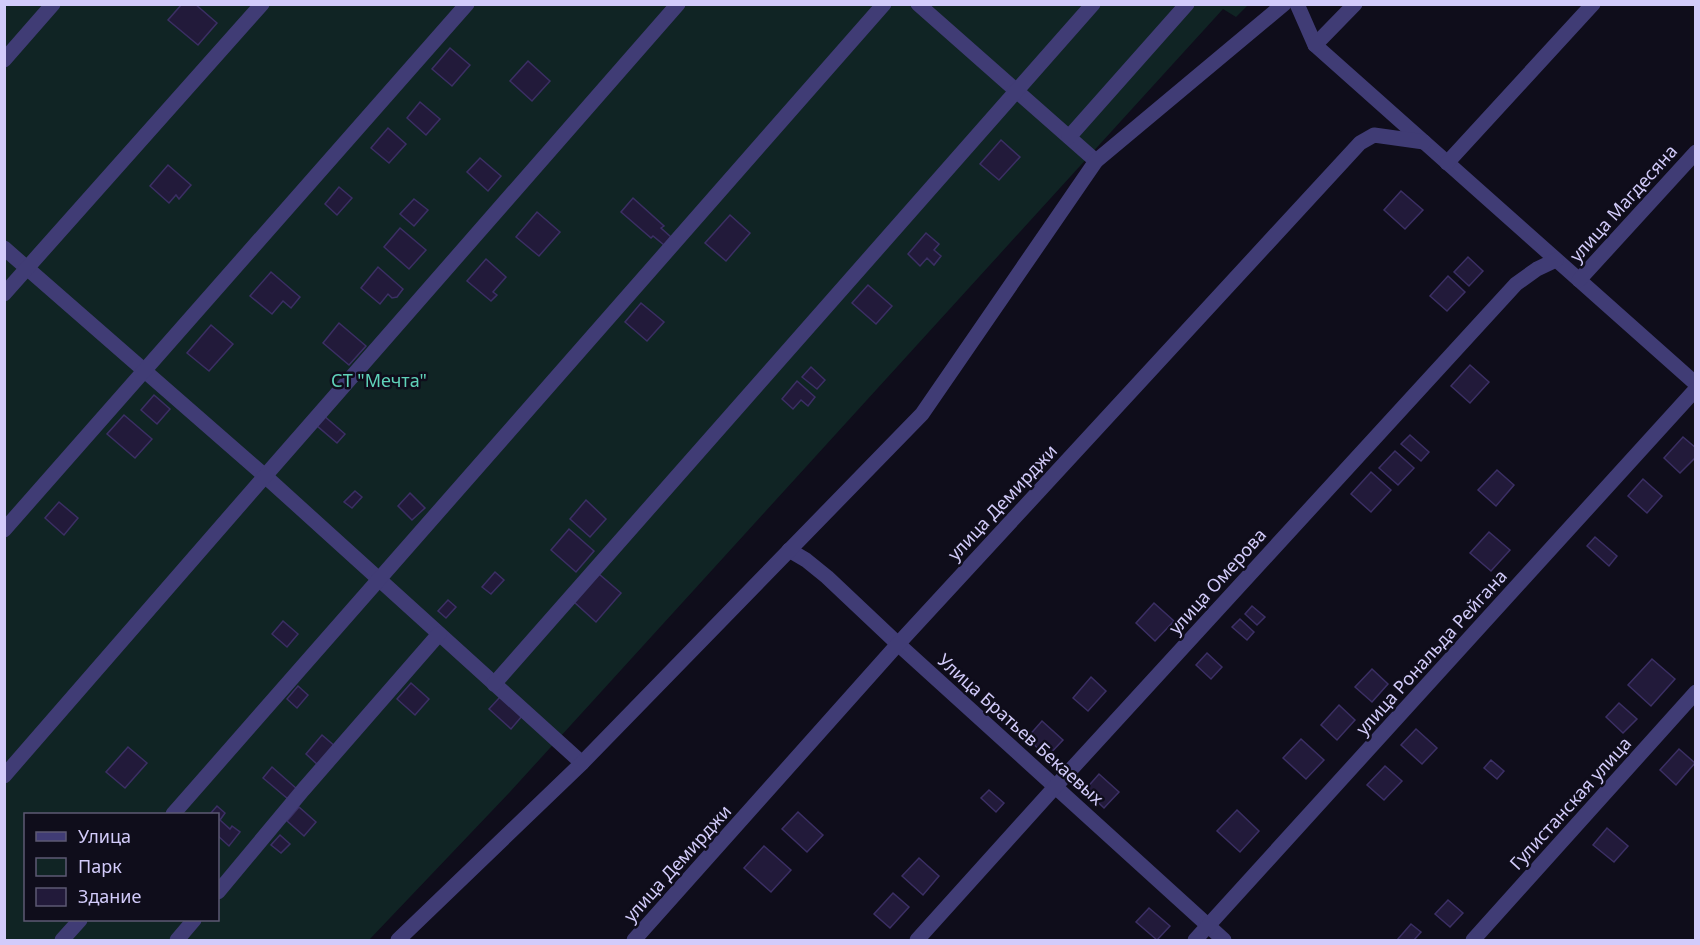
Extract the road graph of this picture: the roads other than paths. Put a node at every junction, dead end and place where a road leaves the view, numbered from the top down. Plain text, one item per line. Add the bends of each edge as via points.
1 (53, 4) edge
2 (262, 4) edge
3 (467, 4) edge
4 (678, 4) edge
5 (884, 4) edge
6 (918, 4) edge
7 (1093, 4) edge
8 (1187, 4) edge
9 (1284, 4) edge
10 (1297, 4) edge
11 (1355, 4) edge
12 (1593, 4) edge
13 (1315, 45) junction
14 (4, 60) edge
15 (1017, 92) junction
16 (1069, 137) junction
17 (1424, 142) junction
18 (1695, 152) edge
19 (1096, 161) junction
20 (1447, 163) junction
21 (4, 248) edge
22 (1556, 260) junction
23 (27, 268) junction
24 (1579, 280) junction
25 (4, 294) edge
26 (144, 371) junction
27 (1695, 384) edge
28 (1695, 389) edge
29 (265, 476) junction
30 (4, 530) edge
31 (789, 550) junction
32 (380, 580) junction
33 (439, 634) junction
34 (897, 644) junction
35 (494, 684) junction
36 (1695, 692) edge
37 (582, 763) junction
38 (4, 776) edge
39 (1055, 787) junction
40 (174, 813) edge
41 (219, 891) edge
42 (79, 921) edge
43 (193, 921) edge
44 (1208, 926) junction
45 (62, 940) edge
46 (177, 940) edge
47 (398, 940) edge
48 (634, 940) edge
49 (917, 940) edge
50 (1195, 940) edge
51 (1224, 940) edge
52 (1473, 940) edge

1 - 14 street
2 - 23 street
3 - 26 street
4 - 29 street
5 - 32 street
6 - 15 street
7 - 15 street
8 - 16 street
9 - 19 street
10 - 13 street
11 - 13 street
12 - 20 street
13 - 17 street
15 - 16 street
15 - 35 street
16 - 19 street
17 - 20 street
17 - 34 street, улица Демирджи via 1374,135 1360,143
18 - 24 street, улица Магдесяна
19 - 31 street via 922,414
20 - 22 street
21 - 23 street
22 - 24 street
22 - 39 street, улица Омерова via 1516,284
23 - 25 street
23 - 26 street
24 - 27 street
26 - 29 street
26 - 30 street
28 - 44 street, улица Рональда Рейгана
29 - 32 street
29 - 38 street
31 - 34 street, Улица Братьев Бекаевых via 827,577
31 - 37 street
32 - 33 street
32 - 40 street
33 - 35 street
33 - 41 street
34 - 39 street, Улица Братьев Бекаевых
34 - 48 street, улица Демирджи
35 - 37 street
36 - 52 street, Гулистанская улица
37 - 47 street
39 - 44 street, Улица Братьев Бекаевых
39 - 49 street, улица Омерова
42 - 45 street
43 - 46 street
44 - 50 street, улица Рональда Рейгана
44 - 51 street, Улица Братьев Бекаевых

